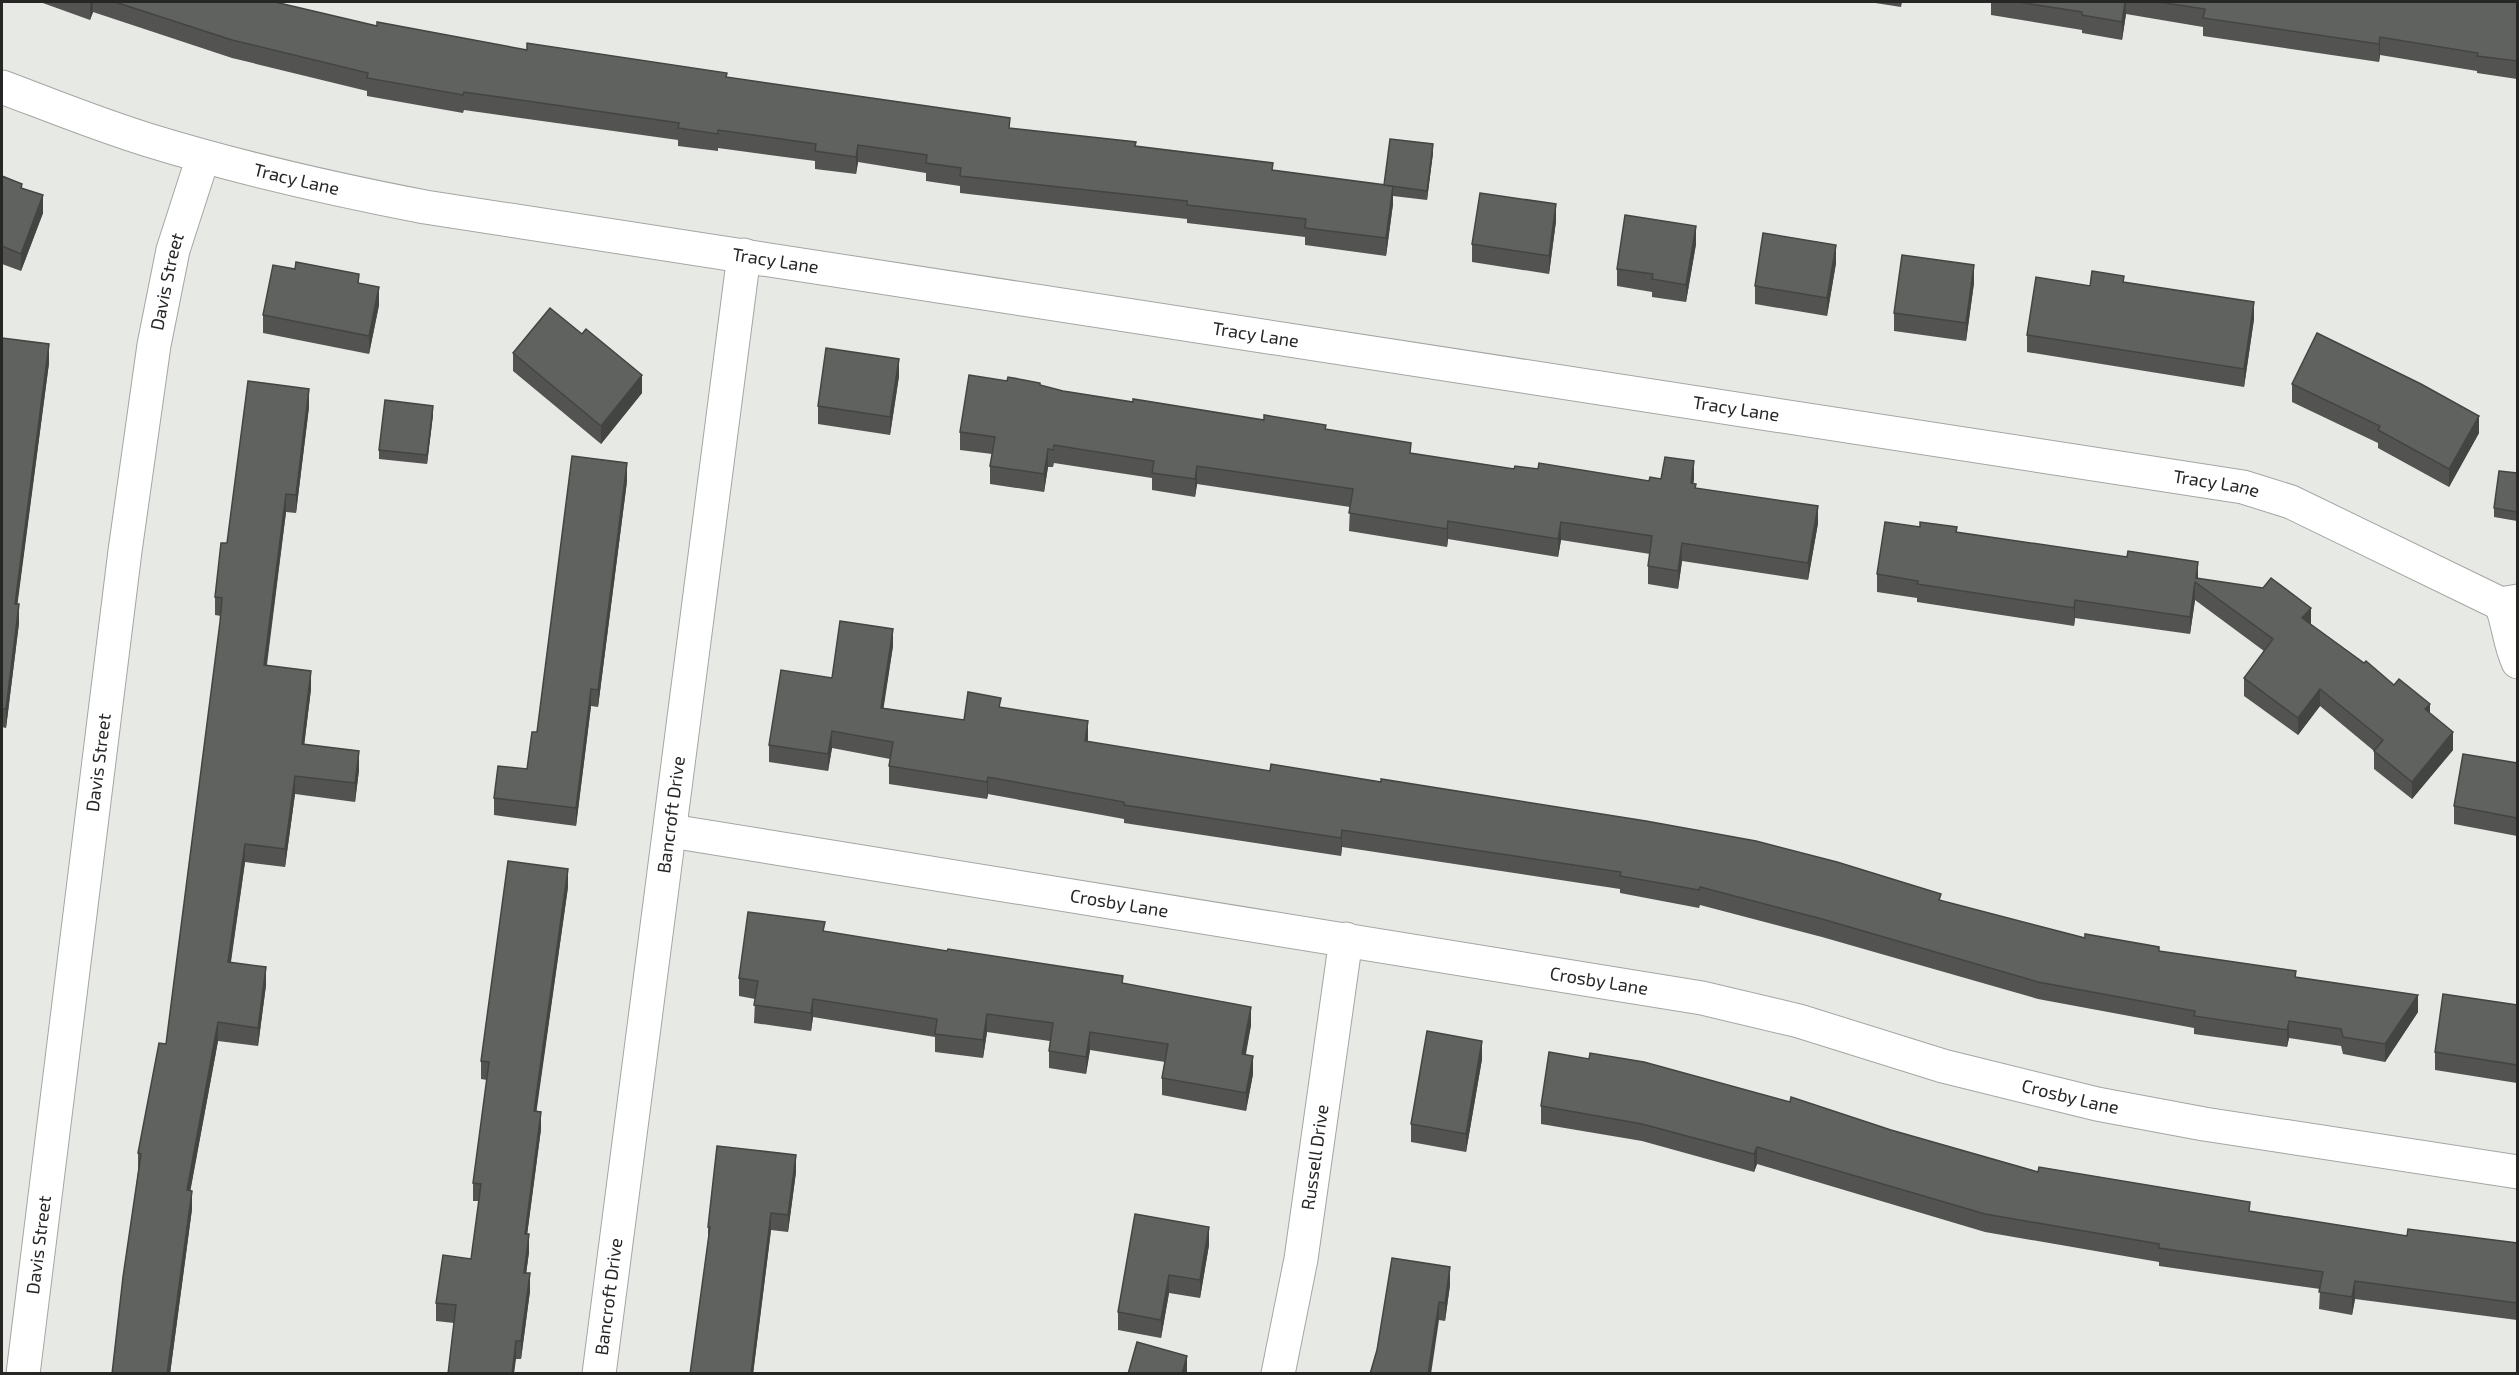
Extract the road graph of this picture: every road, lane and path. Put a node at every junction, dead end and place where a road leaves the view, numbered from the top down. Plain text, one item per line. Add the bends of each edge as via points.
1 (2, 87) edge
2 (203, 157) junction
3 (744, 255) junction
4 (2509, 603) edge
5 (2517, 662) edge
6 (671, 831) junction
7 (1346, 939) junction
8 (2517, 1172) edge
9 (23, 1374) edge
10 (599, 1374) edge
11 (1278, 1374) edge

1 - 2 street, Tracy Lane
2 - 3 street, Tracy Lane via 425,207
2 - 9 street, Davis Street via 173,250 154,345
3 - 4 street, Tracy Lane via 2242,487 2291,502
3 - 6 street, Bancroft Drive
4 - 5 street, Tracy Lane via 2511,646
6 - 7 street, Crosby Lane
6 - 10 street, Bancroft Drive
7 - 8 street, Crosby Lane via 1702,998 1799,1021 1943,1066 2097,1104
7 - 11 street, Russell Drive via 1300,1259

